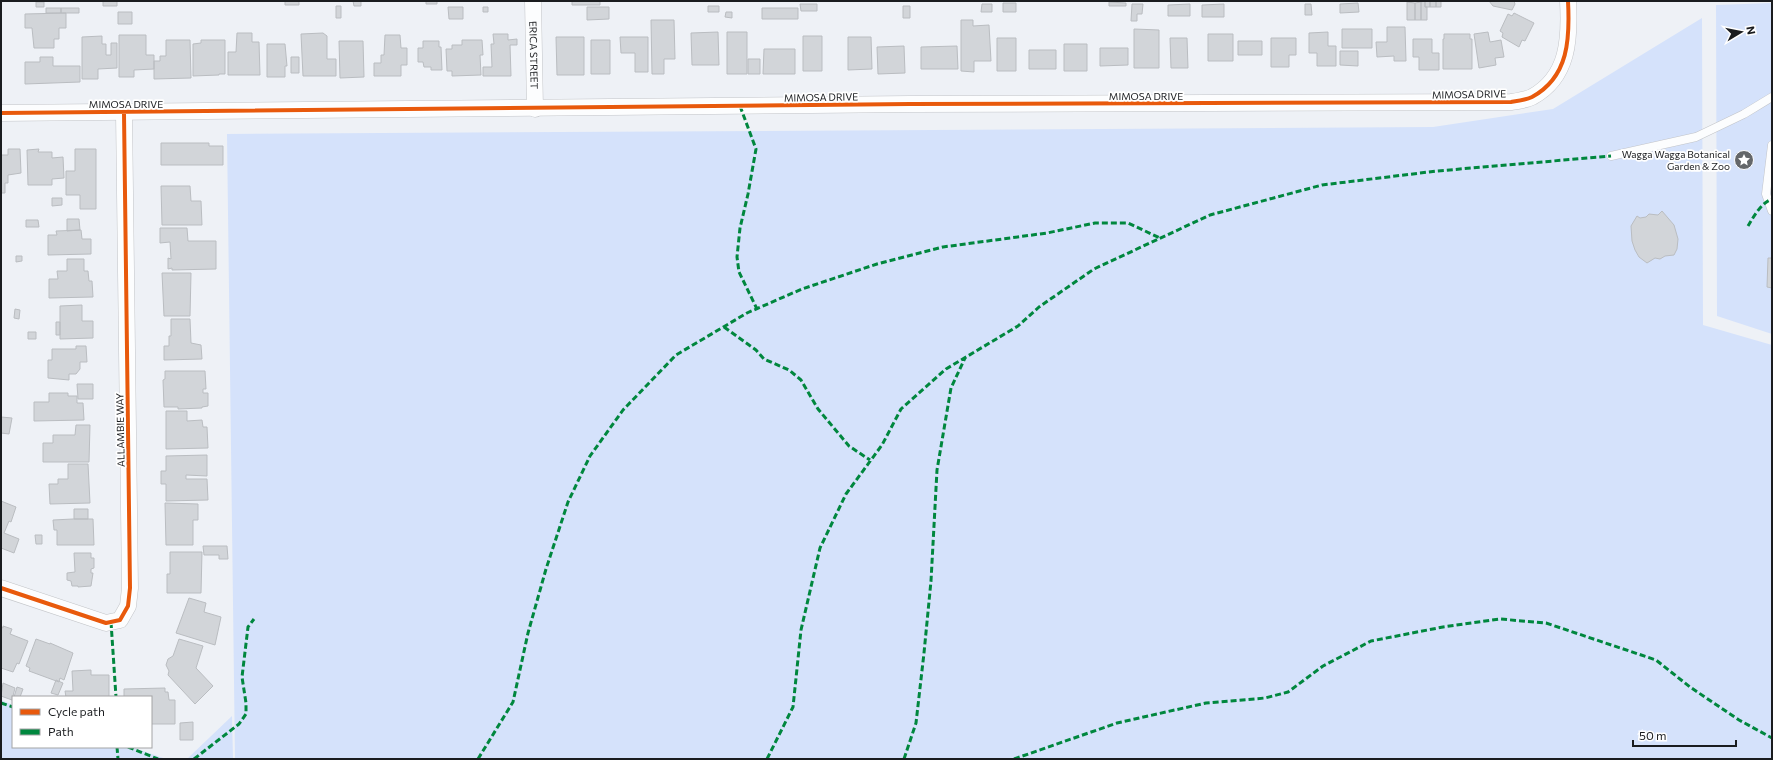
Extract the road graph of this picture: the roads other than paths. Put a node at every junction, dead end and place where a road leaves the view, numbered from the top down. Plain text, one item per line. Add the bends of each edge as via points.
1 (533, 1) edge
2 (1568, 1) edge
3 (1772, 97) edge
4 (534, 109) junction
5 (124, 112) junction
6 (1, 113) edge
7 (1772, 145) edge
8 (1611, 156) dead end
9 (1770, 176) edge
10 (1772, 211) edge
11 (1, 588) edge

1 - 4 street, ERICA STREET
2 - 4 street, MIMOSA DRIVE via 1568,43 1557,74 1546,87 1531,97 1511,102 910,104
3 - 8 lane via 1744,114 1696,137
4 - 5 street, MIMOSA DRIVE
5 - 6 street, MIMOSA DRIVE
5 - 11 street, ALLAMBIE WAY via 130,588 128,606 120,620 106,623
7 - 9 lane
9 - 10 lane via 1766,194

